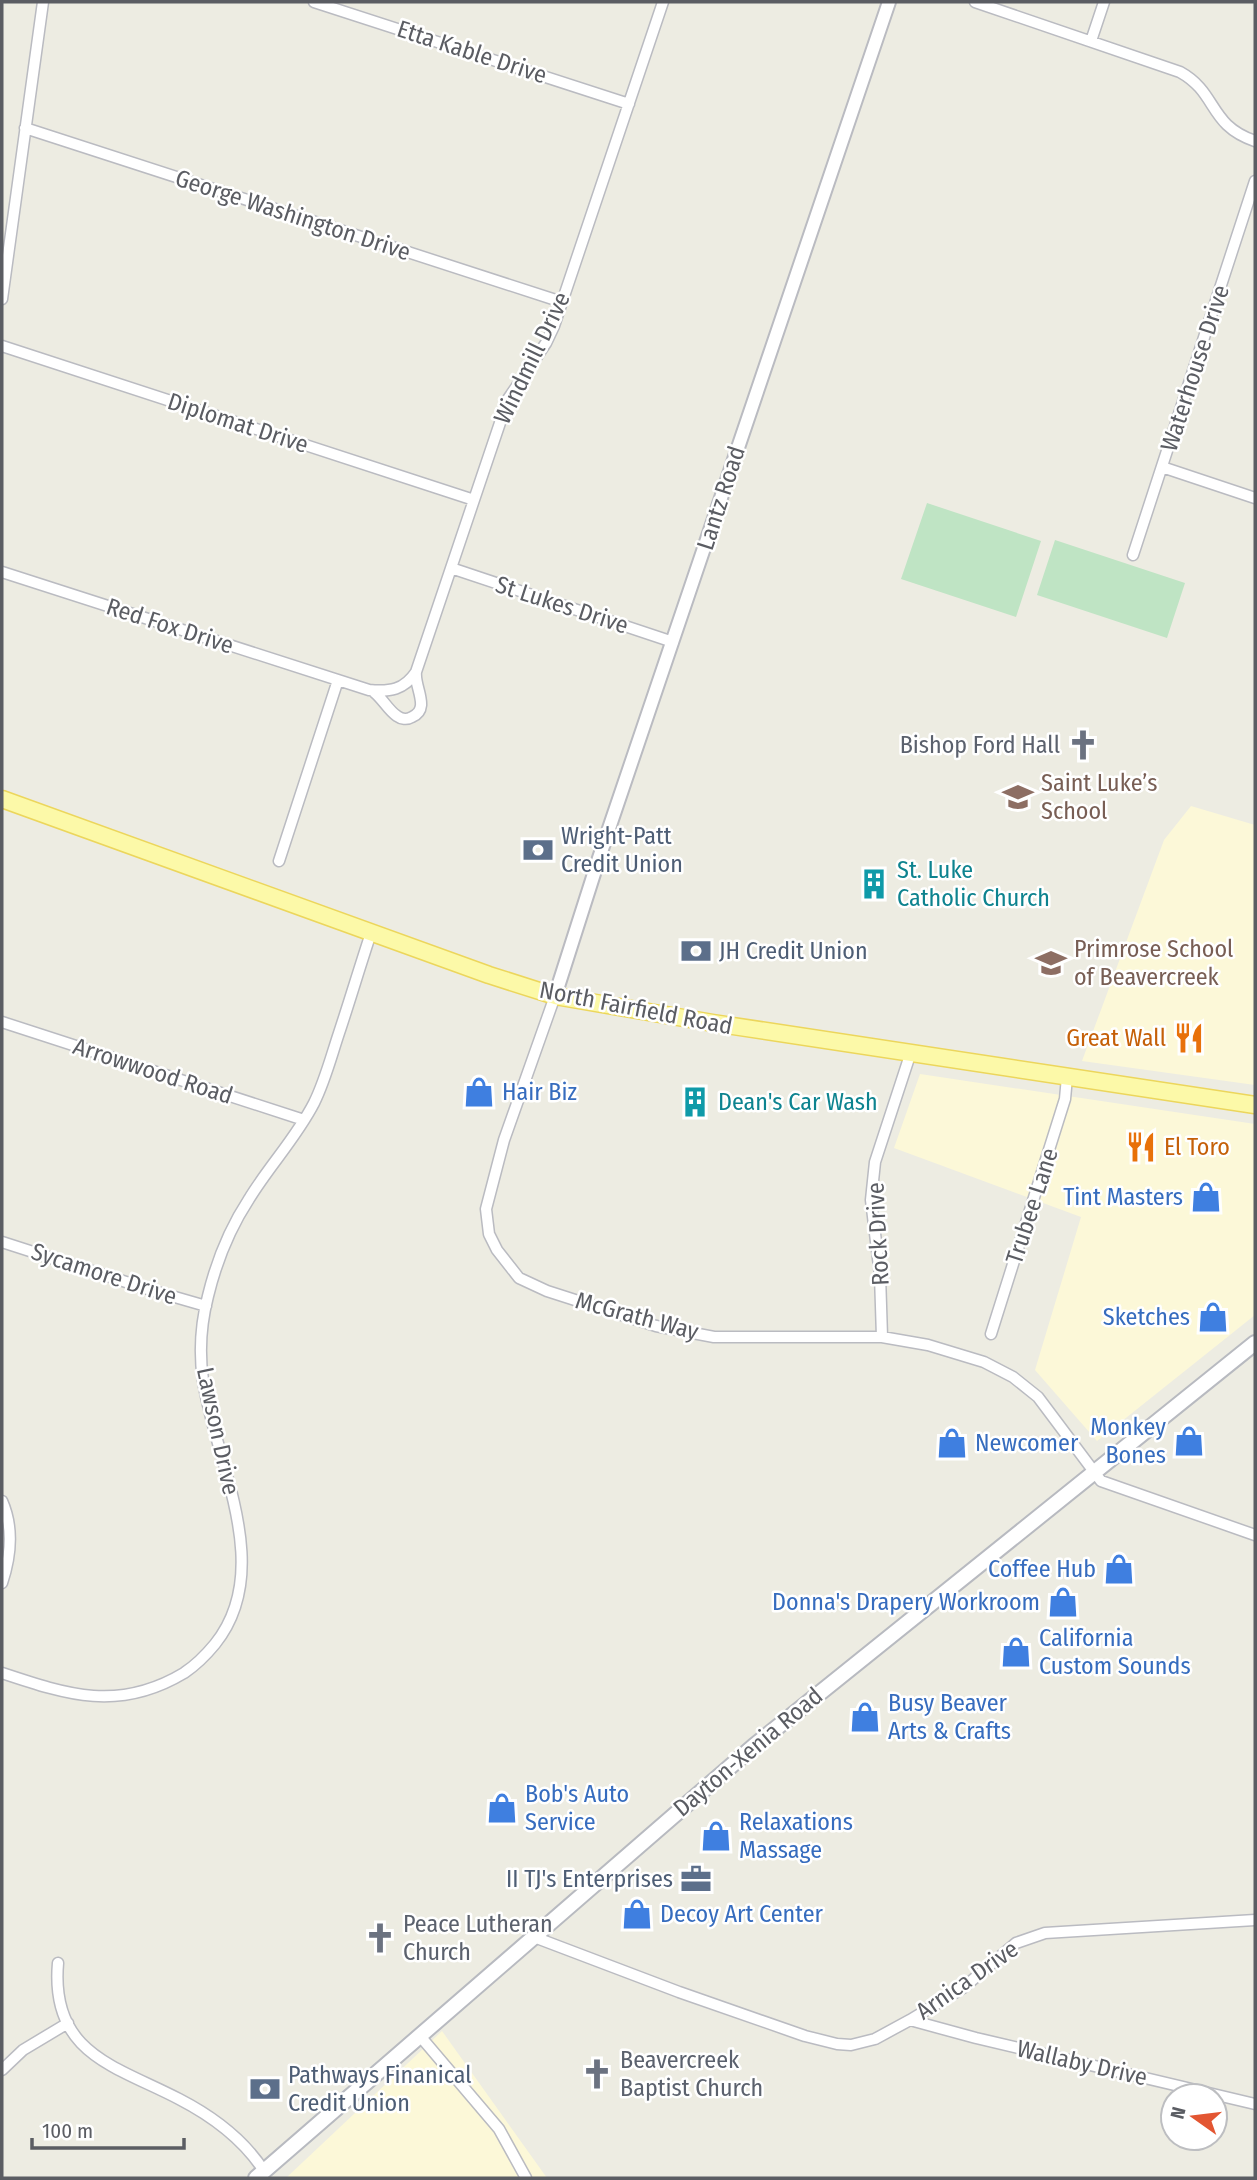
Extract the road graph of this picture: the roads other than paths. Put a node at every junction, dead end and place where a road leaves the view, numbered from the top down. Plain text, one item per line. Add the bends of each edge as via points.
1 (43, 2) edge
2 (314, 2) edge
3 (663, 2) edge
4 (890, 2) edge
5 (975, 2) edge
6 (1104, 2) edge
7 (1091, 41) junction
8 (629, 104) junction
9 (25, 128) junction
10 (1255, 141) edge
11 (1255, 181) edge
12 (2, 299) edge
13 (562, 302) junction
14 (2, 346) edge
15 (1162, 467) junction
16 (1255, 498) edge
17 (474, 500) junction
18 (1133, 555) dead end
19 (451, 568) junction
20 (2, 572) edge
21 (673, 642) junction
22 (416, 671) junction
23 (338, 680) junction
24 (369, 690) junction
25 (2, 799) edge
26 (279, 861) dead end
27 (371, 933) junction
28 (555, 996) junction
29 (2, 1022) edge
30 (912, 1052) junction
31 (1067, 1077) junction
32 (1255, 1105) edge
33 (304, 1120) junction
34 (2, 1242) edge
35 (206, 1306) junction
36 (991, 1334) dead end
37 (883, 1337) junction
38 (1255, 1343) edge
39 (1094, 1471) junction
40 (2, 1501) edge
41 (1255, 1535) edge
42 (2, 1583) edge
43 (2, 1673) edge
44 (1255, 1920) edge
45 (534, 1937) junction
46 (58, 1964) dead end
47 (910, 2020) junction
48 (68, 2023) junction
49 (420, 2036) junction
50 (2, 2070) edge
51 (1255, 2104) edge
52 (260, 2175) edge
53 (526, 2178) edge

1 - 9 street
2 - 8 street, Etta Kable Drive
3 - 8 street, Windmill Drive
4 - 21 street, Lantz Road
5 - 7 street
6 - 7 street
7 - 10 street via 1191,78 1228,127
8 - 13 street, Windmill Drive
9 - 12 street
9 - 13 street, George Washington Drive
11 - 15 street, Waterhouse Drive
13 - 17 street, Windmill Drive via 546,343 508,399
14 - 17 street, Diplomat Drive
15 - 16 street
15 - 18 street, Waterhouse Drive
17 - 19 street, Windmill Drive
19 - 21 street, St Lukes Drive
19 - 22 street, Windmill Drive
20 - 23 street, Red Fox Drive
21 - 28 street, Lantz Road
22 - 24 street via 399,688
22 - 24 street via 421,705 411,718 397,716
23 - 24 street
23 - 26 street
25 - 27 main road, North Fairfield Road
27 - 28 main road, North Fairfield Road
27 - 33 street, Lawson Drive via 323,1084
28 - 30 main road, North Fairfield Road
28 - 37 street, McGrath Way via 503,1140 486,1209 489,1234 519,1278 547,1292 656,1326 714,1337
29 - 33 street, Arrowwood Road
30 - 31 main road, North Fairfield Road
30 - 37 street, Rock Drive via 875,1162 871,1200
31 - 32 main road, North Fairfield Road
31 - 36 street, Trubee Lane via 1065,1099
33 - 35 street, Lawson Drive via 240,1214
34 - 35 street, Sycamore Drive
35 - 43 street, Lawson Drive via 203,1379 242,1555 238,1595 229,1623 188,1671 133,1694 73,1693
37 - 39 street, McGrath Way via 984,1362 1013,1377 1038,1397
38 - 39 main road, Dayton-Xenia Road
39 - 41 street via 1101,1481
39 - 45 main road, Dayton-Xenia Road via 754,1745
40 - 42 street via 10,1534
44 - 47 street, Arnica Drive via 1028,1937 1007,1949 963,1988
45 - 47 street, Arnica Drive via 679,1992 837,2044 858,2044
45 - 49 main road, Dayton-Xenia Road
46 - 48 street via 59,1995
47 - 51 street, Wallaby Drive
48 - 50 street via 23,2050
48 - 52 street via 102,2062 182,2100 217,2123 255,2157
49 - 52 main road, Dayton-Xenia Road
49 - 53 street via 499,2129

